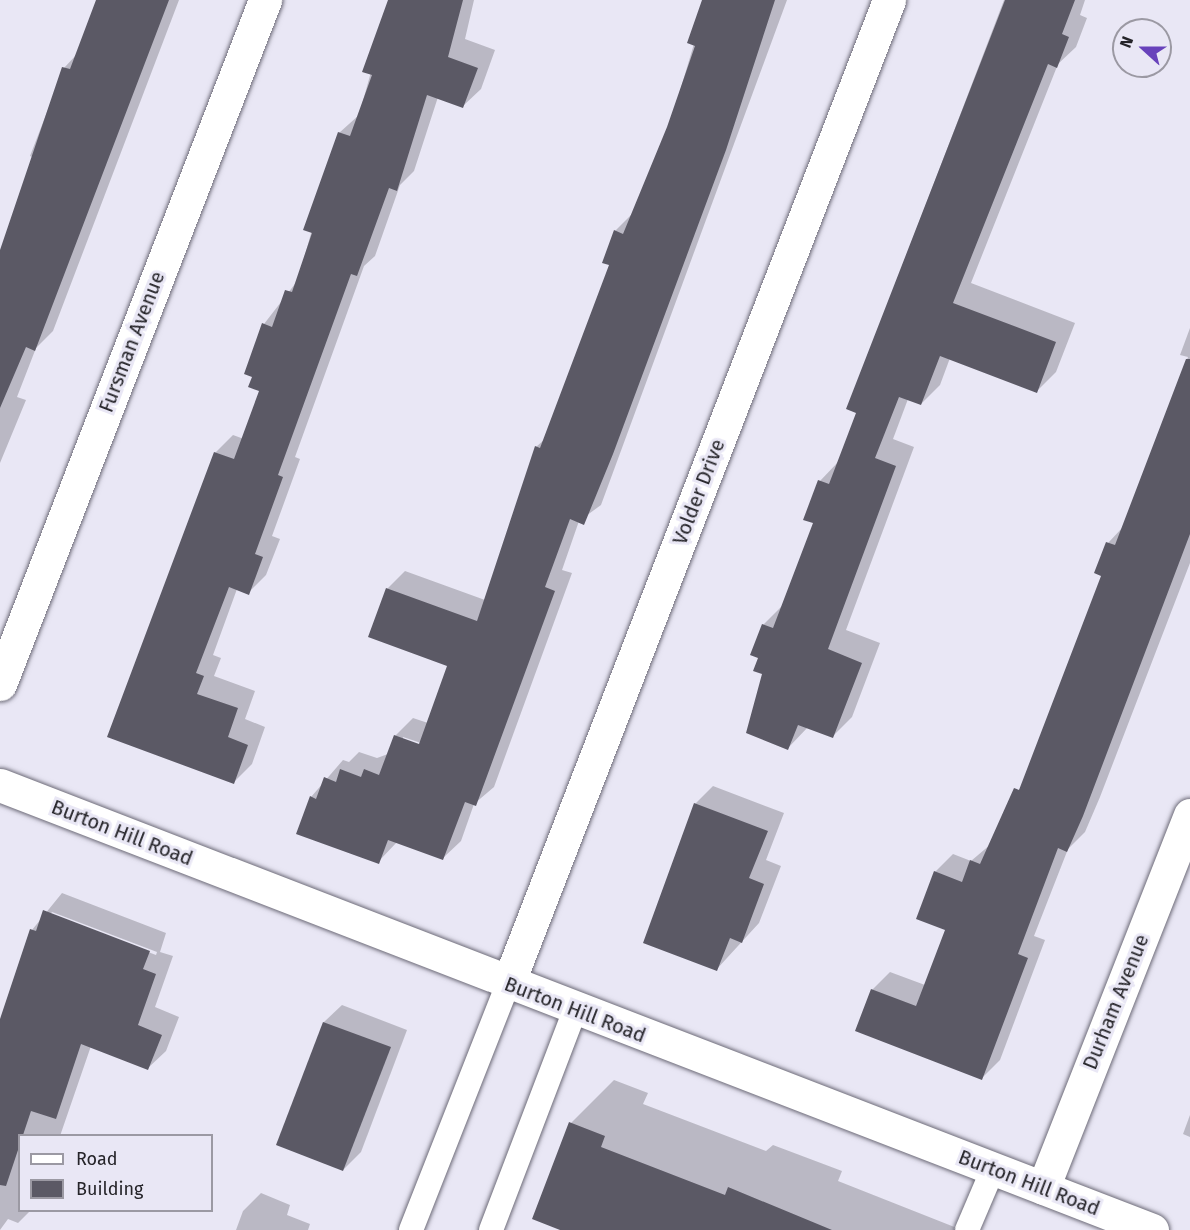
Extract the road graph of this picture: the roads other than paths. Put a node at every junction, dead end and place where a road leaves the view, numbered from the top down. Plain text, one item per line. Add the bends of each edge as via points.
1 (265, 0) edge
2 (889, 0) edge
3 (0, 684) edge
4 (0, 785) edge
5 (1190, 815) edge
6 (508, 984) junction
7 (575, 1010) junction
8 (993, 1169) junction
9 (1043, 1188) junction
10 (411, 1230) edge
11 (491, 1230) edge
12 (967, 1230) edge
13 (1152, 1230) edge

1 - 3 street, Fursman Avenue
2 - 6 street, Volder Drive
4 - 6 street, Burton Hill Road
5 - 9 street, Durham Avenue
6 - 7 street, Burton Hill Road
6 - 10 lane
7 - 8 street, Burton Hill Road
7 - 11 lane
8 - 9 street, Burton Hill Road
8 - 12 lane
9 - 13 street, Burton Hill Road

